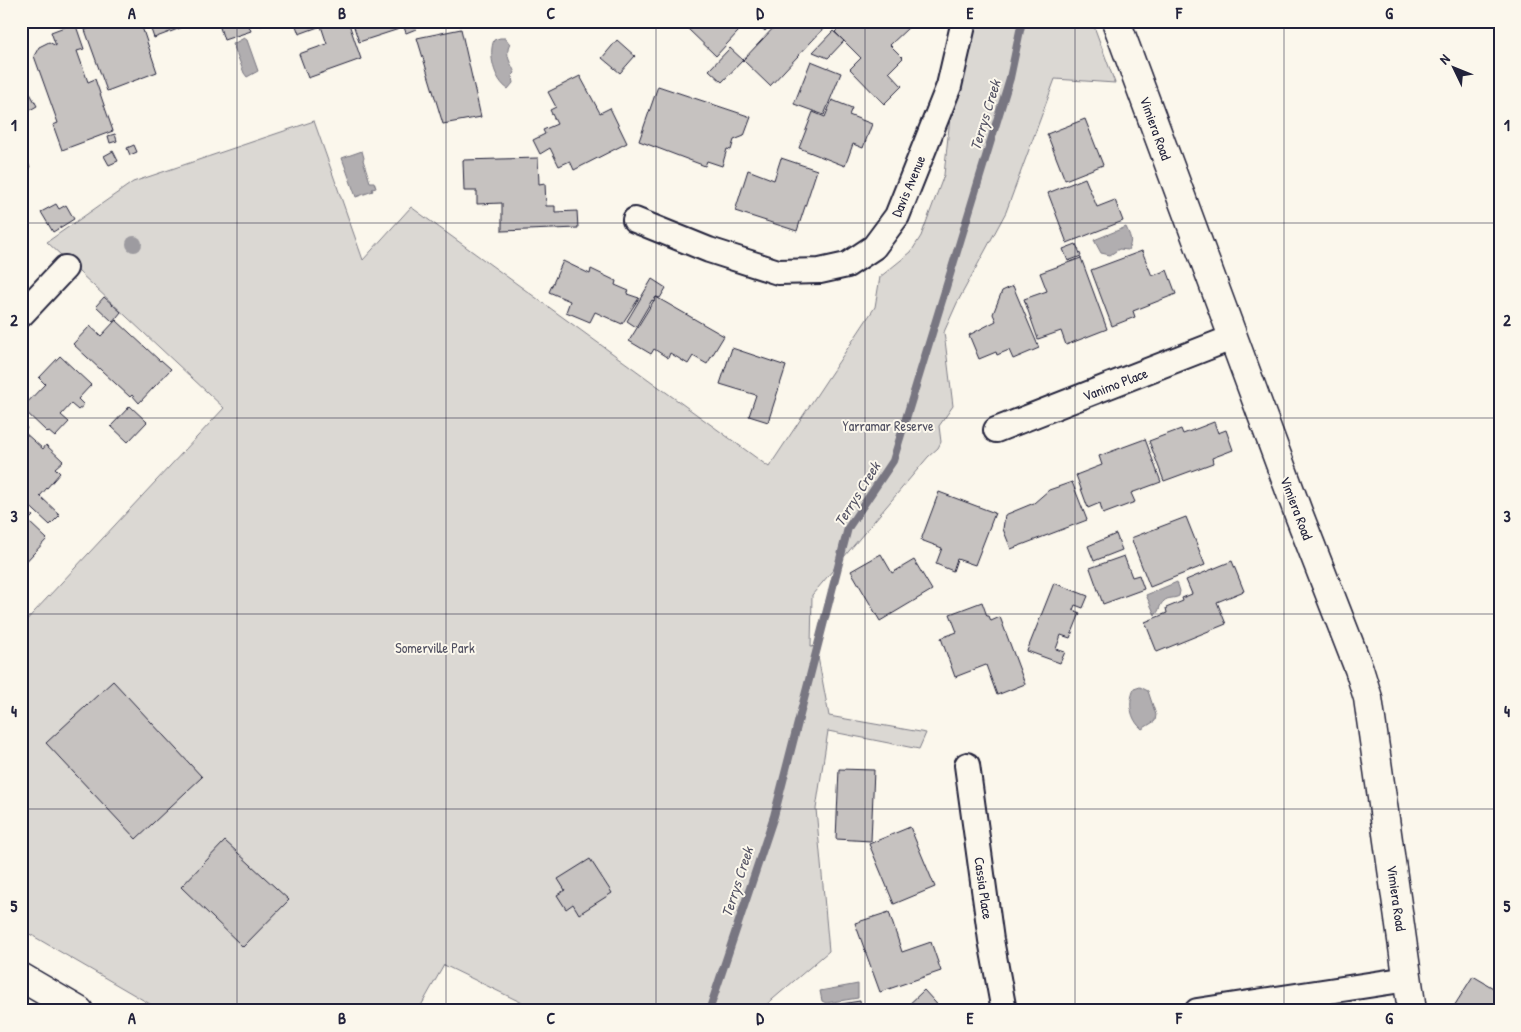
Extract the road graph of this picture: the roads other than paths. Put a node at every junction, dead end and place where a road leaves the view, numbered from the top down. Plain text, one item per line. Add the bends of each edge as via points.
1 (964, 21) edge
2 (1116, 21) edge
3 (635, 220) dead end
4 (65, 268) dead end
5 (21, 315) edge
6 (1234, 337) junction
7 (996, 430) dead end
8 (967, 765) dead end
9 (21, 976) edge
10 (1408, 979) junction
11 (79, 1011) edge
12 (1004, 1011) edge
13 (1196, 1011) edge
14 (1412, 1011) edge

1 - 3 street, Davis Avenue via 948,86 897,216 874,247 847,265 820,271 778,272 710,250
2 - 6 street, Vimiera Road
4 - 5 street
6 - 7 street, Vanimo Place
6 - 10 street, Vimiera Road via 1368,698
8 - 12 street, Cassia Place
9 - 11 street
10 - 13 street
10 - 14 street, Vimiera Road

